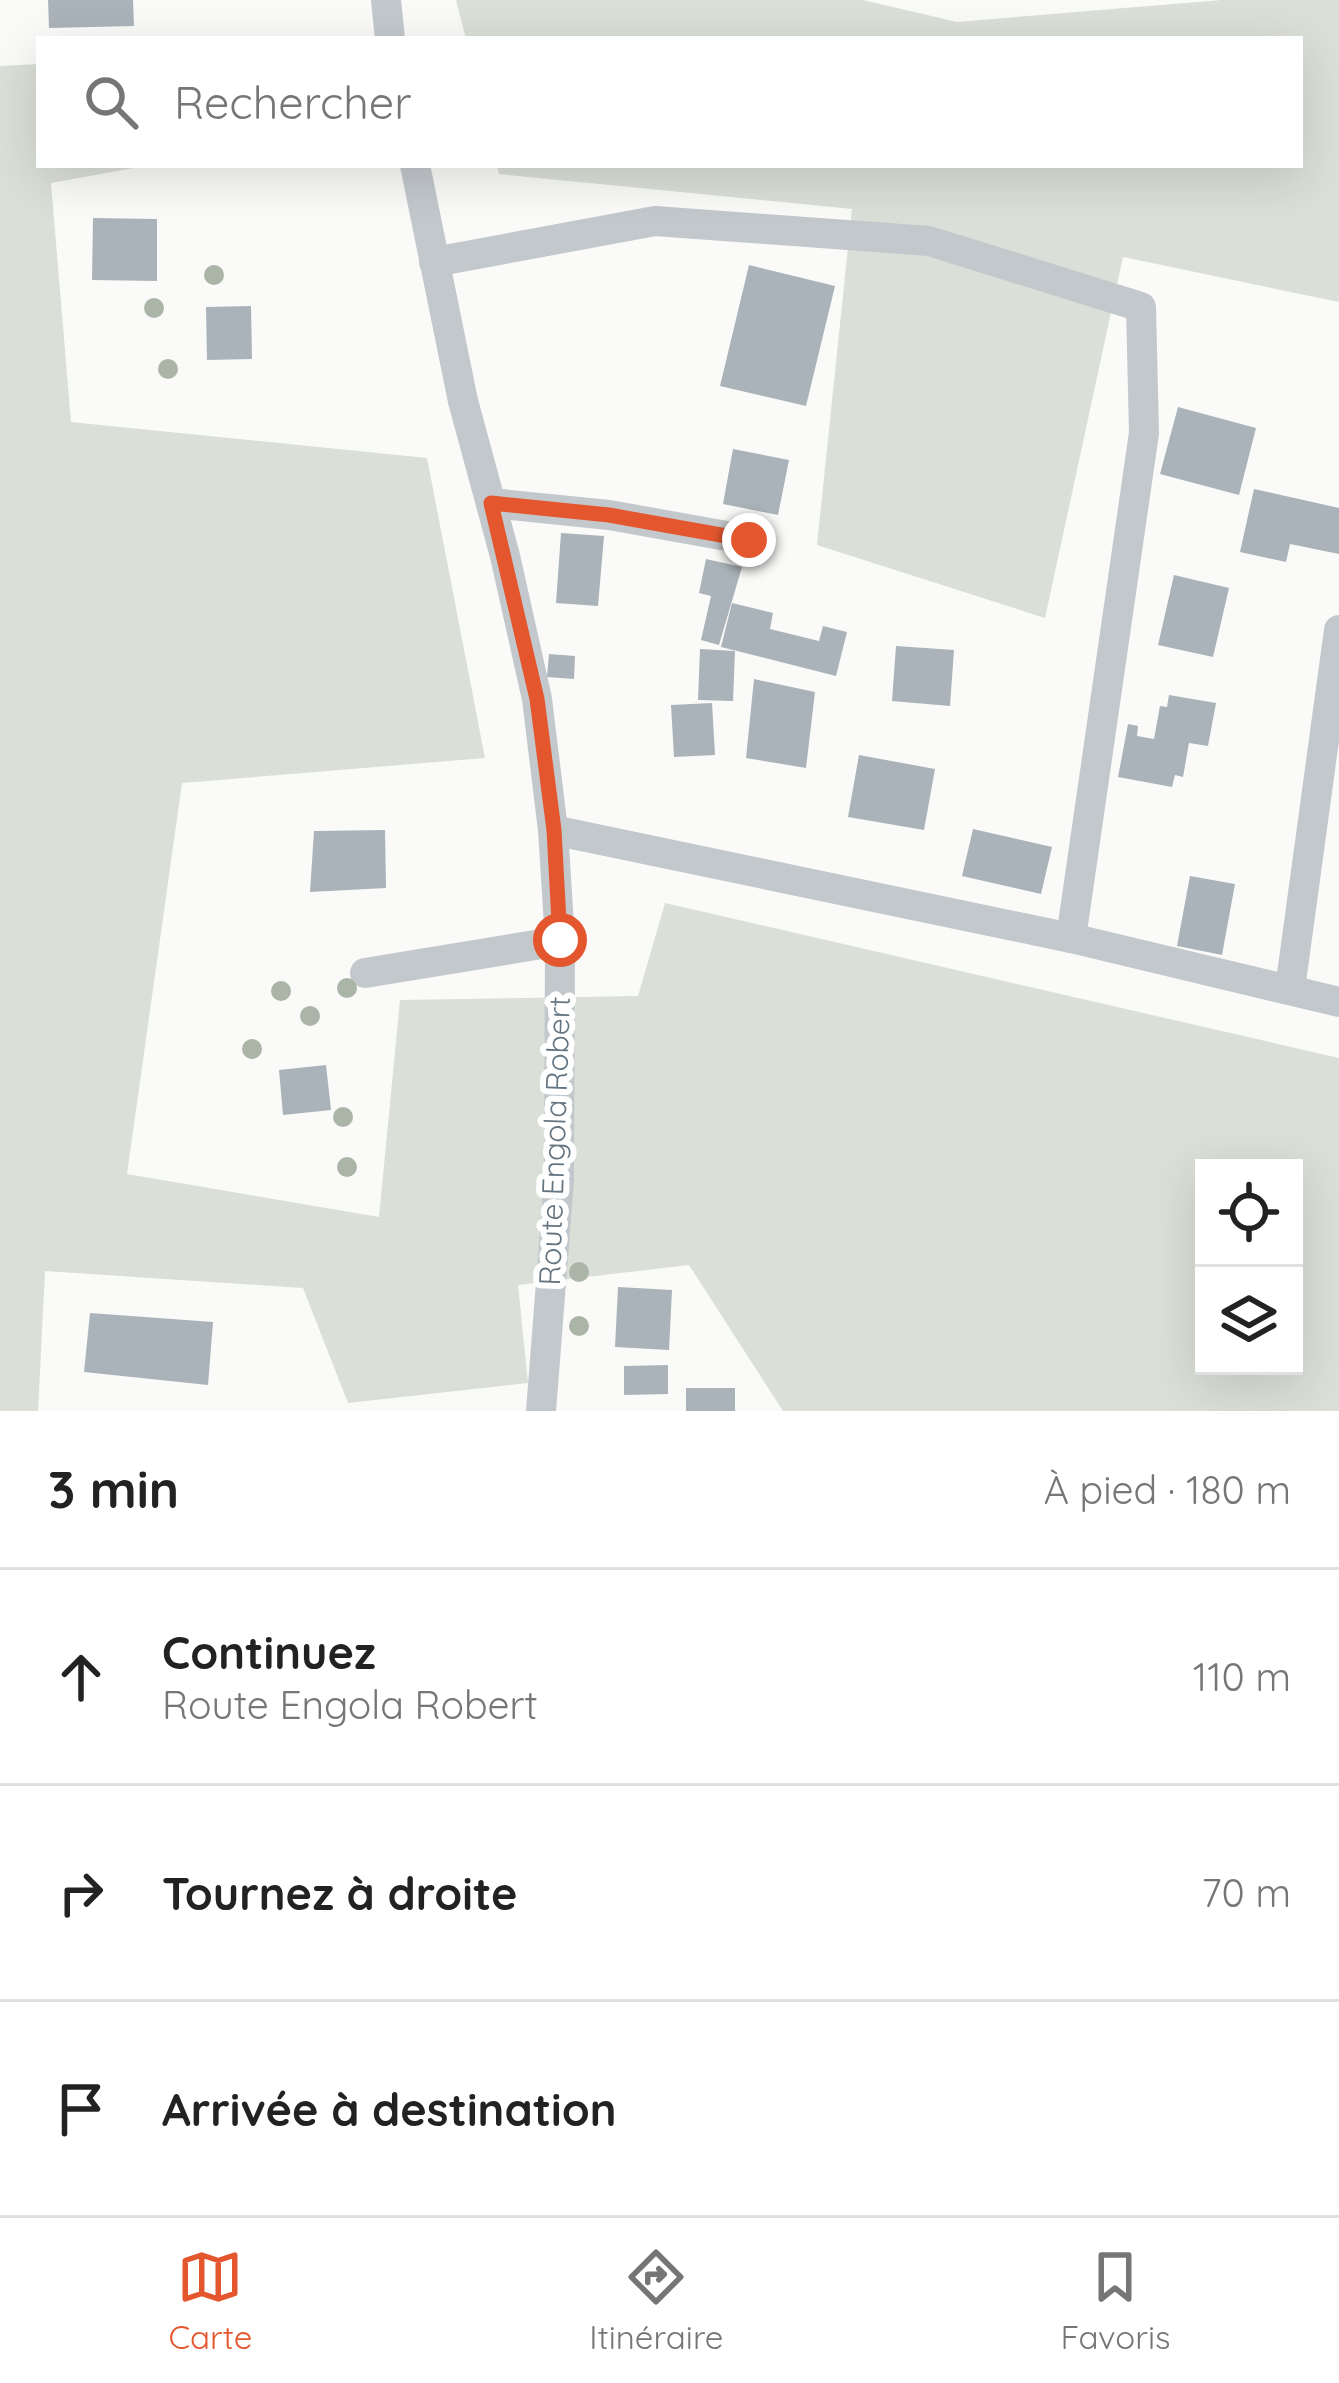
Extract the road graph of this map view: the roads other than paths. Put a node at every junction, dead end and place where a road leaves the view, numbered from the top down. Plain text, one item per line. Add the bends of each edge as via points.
1 (386, 0) edge
2 (390, 36) edge
3 (416, 168) edge
4 (434, 262) junction
5 (491, 503) junction
6 (749, 540) dead end
7 (1339, 630) edge
8 (554, 830) junction
9 (1071, 938) junction
10 (560, 940) junction
11 (365, 973) dead end
12 (1290, 989) junction
13 (1339, 1002) edge
14 (541, 1411) edge

1 - 2 street
3 - 4 street, Route Engola Robert
4 - 5 street, Route Engola Robert
4 - 9 street via 655,221 929,241 1141,307 1144,433
5 - 6 street
5 - 8 street, Route Engola Robert via 537,699
7 - 12 street
8 - 9 street
8 - 10 street, Route Engola Robert
9 - 12 street
10 - 11 street
10 - 14 street, Route Engola Robert via 559,1180
12 - 13 street

